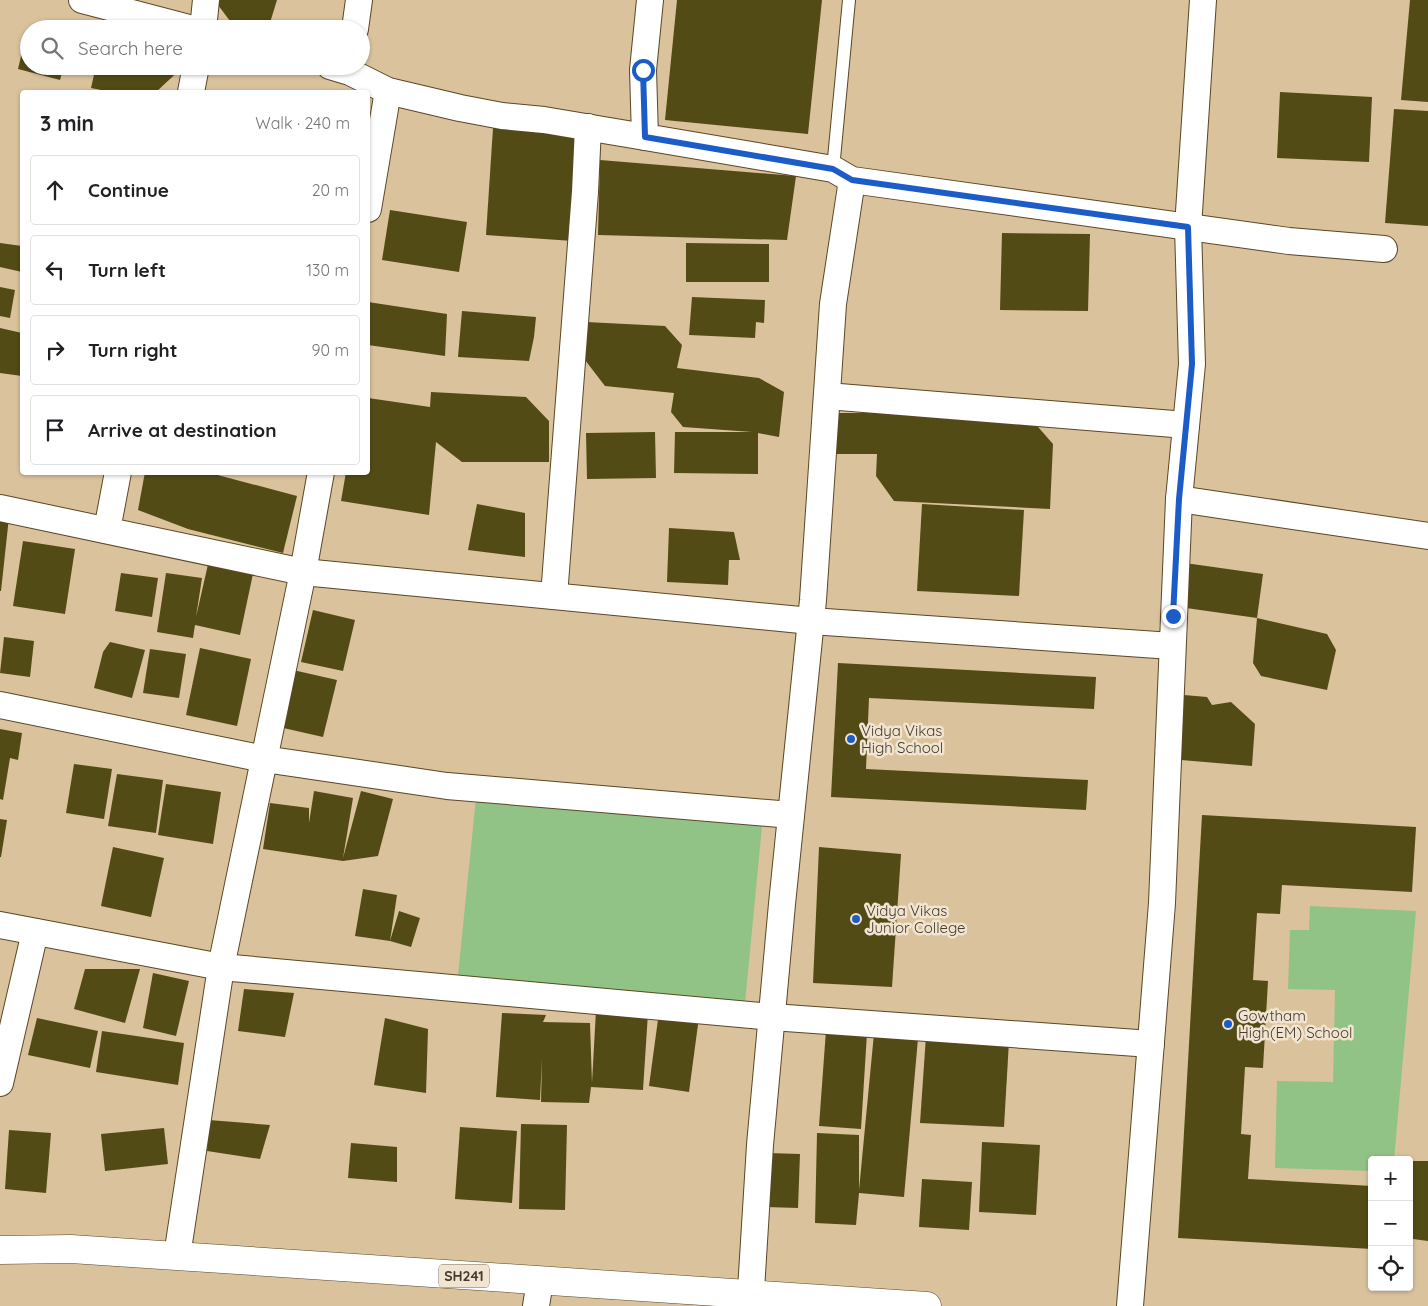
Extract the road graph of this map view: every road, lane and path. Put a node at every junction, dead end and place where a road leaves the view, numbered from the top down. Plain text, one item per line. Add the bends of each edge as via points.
1 (82, 0) edge
2 (206, 0) edge
3 (359, 0) edge
4 (650, 0) edge
5 (849, 0) edge
6 (1203, 0) edge
7 (159, 20) edge
8 (204, 20) edge
9 (356, 20) edge
10 (194, 75) edge
11 (357, 75) edge
12 (190, 90) edge
13 (388, 91) junction
14 (588, 127) junction
15 (645, 137) junction
16 (842, 174) junction
17 (370, 197) edge
18 (1188, 227) junction
19 (1384, 250) dead end
20 (827, 396) junction
21 (1186, 426) junction
22 (117, 475) edge
23 (320, 475) edge
24 (1179, 499) junction
25 (0, 508) edge
26 (106, 530) junction
27 (1428, 536) edge
28 (303, 572) junction
29 (554, 596) junction
30 (811, 621) junction
31 (1172, 646) junction
32 (0, 705) edge
33 (264, 760) junction
34 (791, 815) junction
35 (0, 925) edge
36 (35, 932) junction
37 (221, 967) junction
38 (772, 1017) junction
39 (1151, 1044) junction
40 (0, 1083) edge
41 (0, 1250) edge
42 (177, 1256) junction
43 (538, 1293) edge
44 (750, 1300) edge
45 (927, 1306) edge
46 (1130, 1306) edge

1 - 7 street
2 - 8 street
3 - 9 street
4 - 15 street via 643,70
5 - 16 lane
6 - 18 street
10 - 12 street
11 - 13 street
13 - 14 street via 468,110
13 - 17 street
14 - 15 street
14 - 29 street
15 - 16 street
16 - 18 street
16 - 20 street
18 - 19 street
18 - 21 street via 1192,364
20 - 21 street
20 - 30 street
21 - 24 street
22 - 26 street
23 - 28 street
24 - 27 street
24 - 31 street
25 - 26 street
26 - 28 street
28 - 29 street
28 - 33 street
29 - 30 street
30 - 31 street
30 - 34 street
31 - 39 street via 1162,903
32 - 33 street
33 - 34 street via 447,786
33 - 37 street
34 - 38 street
35 - 36 street
36 - 37 street
36 - 40 street
37 - 38 street
37 - 42 street
38 - 39 street
38 - 44 street
39 - 46 street
41 - 42 main road, SH241 via 71,1249
42 - 43 main road, SH241
43 - 44 main road, SH241
44 - 45 main road, SH241

